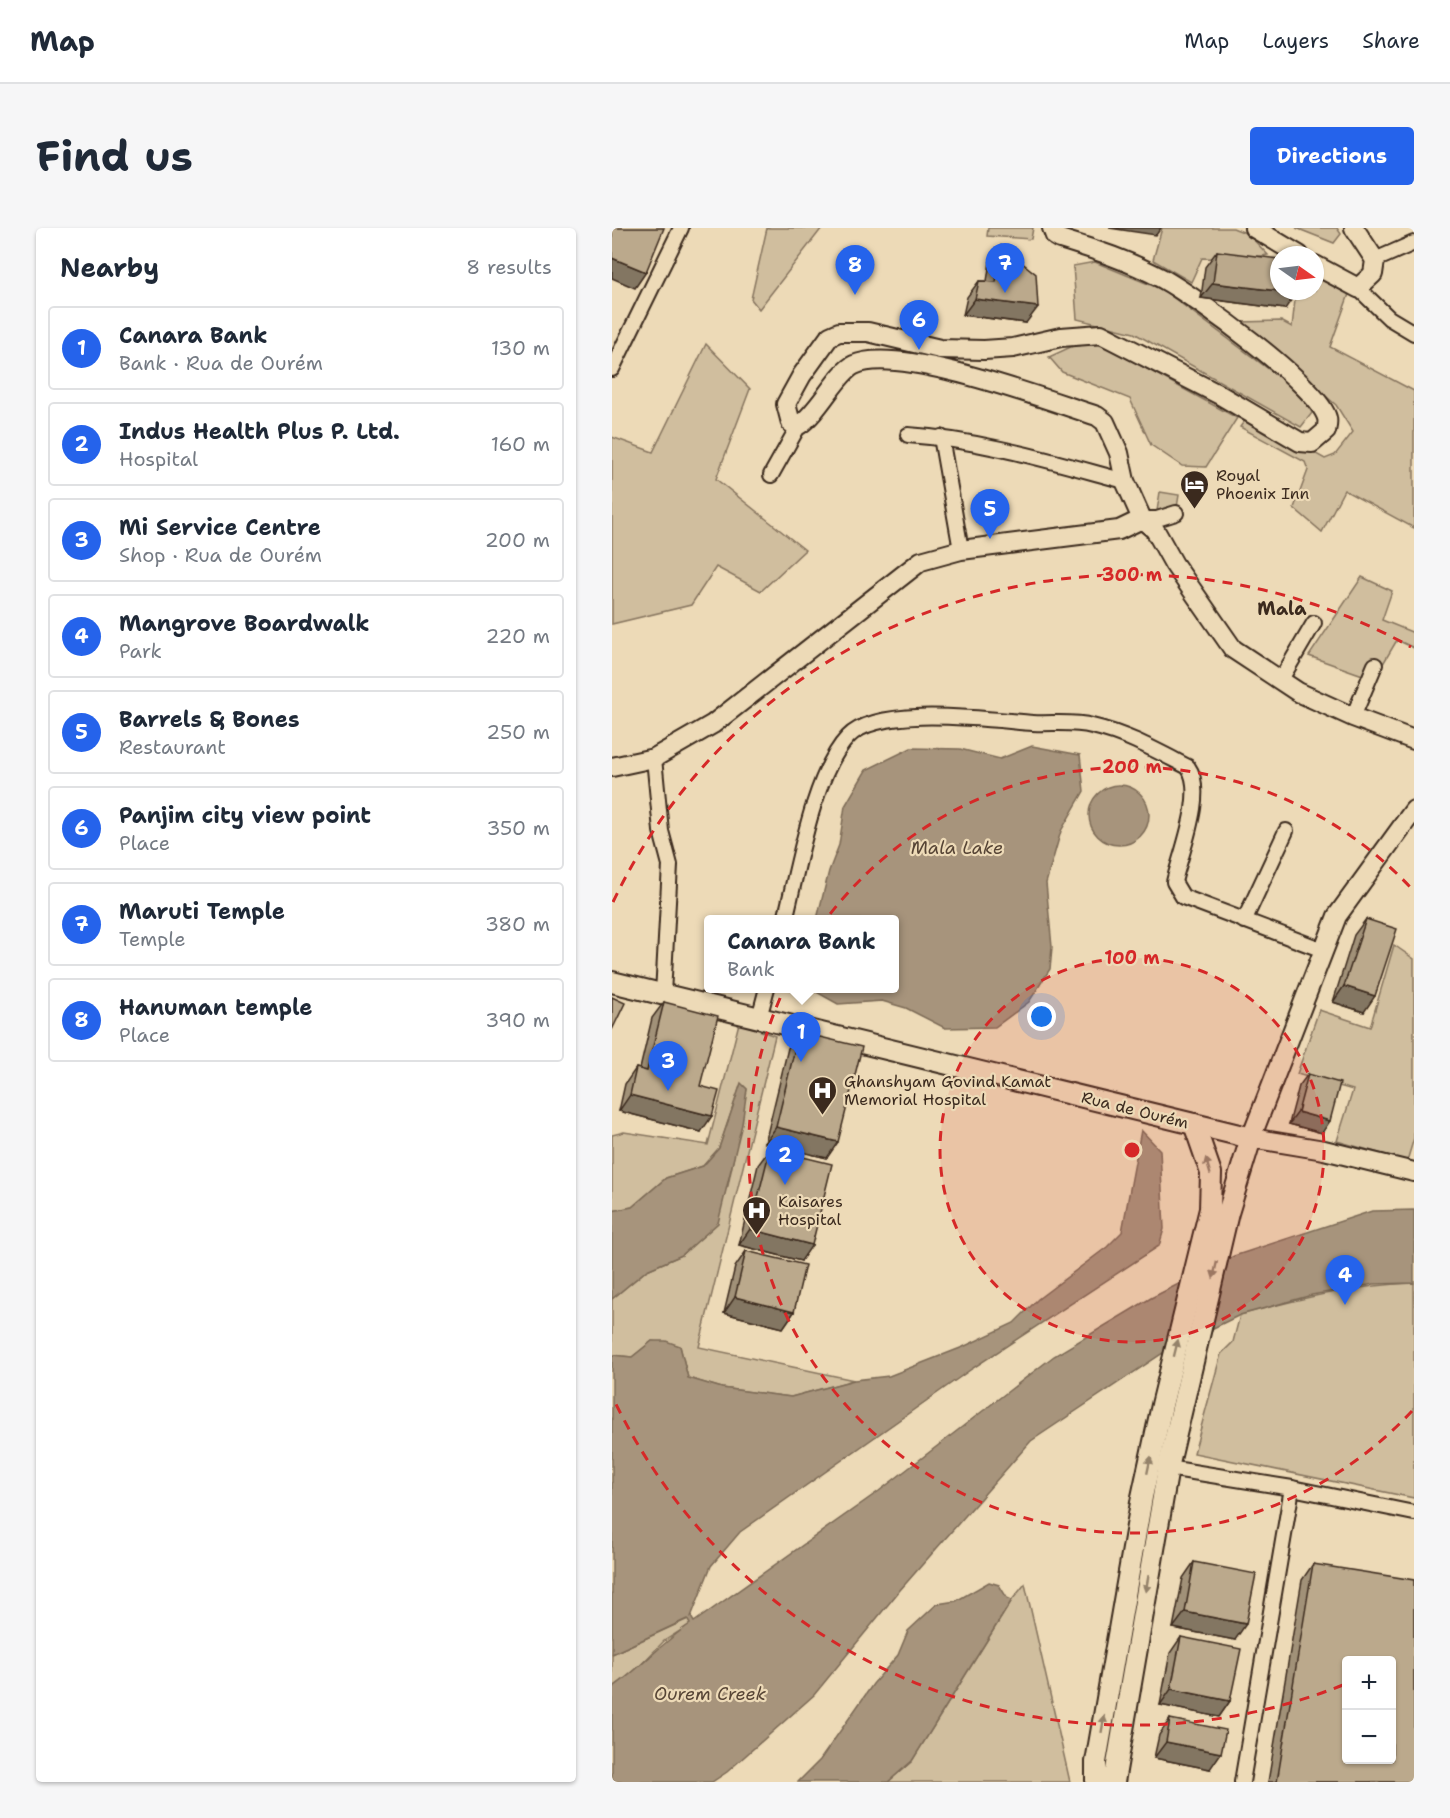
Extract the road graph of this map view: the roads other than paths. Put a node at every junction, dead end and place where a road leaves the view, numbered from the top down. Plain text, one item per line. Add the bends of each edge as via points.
1 (681, 228) edge
2 (1052, 228) edge
3 (1254, 228) edge
4 (1354, 228) edge
5 (1414, 243) edge
6 (1284, 246) edge
7 (1375, 260) junction
8 (1324, 270) edge
9 (1358, 288) junction
10 (1414, 333) edge
11 (612, 369) edge
12 (799, 425) junction
13 (908, 435) dead end
14 (941, 437) junction
15 (771, 475) dead end
16 (1125, 481) junction
17 (1176, 513) dead end
18 (1142, 519) junction
19 (961, 550) junction
20 (1314, 623) dead end
21 (1375, 665) dead end
22 (1280, 681) junction
23 (1353, 717) junction
24 (1414, 740) edge
25 (654, 758) junction
26 (612, 767) edge
27 (1414, 810) edge
28 (1286, 831) dead end
29 (786, 915) edge
30 (1244, 921) junction
31 (1323, 950) junction
32 (612, 982) edge
33 (765, 993) edge
34 (663, 994) junction
35 (759, 1018) junction
36 (1194, 1124) junction
37 (1251, 1138) junction
38 (1414, 1172) edge
39 (1219, 1211) junction
40 (1168, 1468) junction
41 (1292, 1488) junction
42 (1414, 1513) edge
43 (1149, 1525) junction
44 (1096, 1782) edge
45 (1114, 1782) edge
46 (1242, 1782) edge

1 - 11 street
2 - 12 street via 1054,236 1116,256 1164,279 1197,301 1282,365 1319,404 1328,418 1326,431 1312,443 1300,442 1220,395 1101,334 984,350 940,348 868,332 839,332 830,336 786,404 791,423
3 - 6 street
4 - 7 street
5 - 7 street
7 - 9 street via 1373,274
8 - 9 street
9 - 10 street via 1389,318
12 - 15 street
12 - 16 street via 810,418 851,366 867,360 916,363 1096,416 1105,422 1119,453
13 - 14 street
14 - 16 street
14 - 19 street
16 - 18 street
17 - 18 street
18 - 19 street via 1119,530
18 - 22 street via 1155,530 1233,649
19 - 25 street via 921,561 712,724
20 - 22 street
21 - 23 street
22 - 23 street
23 - 24 street
25 - 26 street
25 - 34 street via 660,831 670,866
27 - 31 street via 1337,916
28 - 30 street
29 - 30 street via 830,762 849,736 865,724 918,716 1090,725 1127,736 1188,767 1196,793 1174,882 1183,897
30 - 31 street
31 - 37 street
32 - 34 main road, Rua de Ourém
33 - 35 street
34 - 35 main road, Rua de Ourém
35 - 36 main road, Rua de Ourém
36 - 37 main road, Rua de Ourém
39 -> 36 main road
37 - 38 street, Rua de Ourém via 1324,1150
37 - 39 main road
39 -> 40 main road
43 -> 39 main road via 1162,1404
40 - 41 street
40 - 43 main road
41 - 42 street
41 - 46 street
44 -> 43 main road via 1096,1762
43 -> 45 main road

